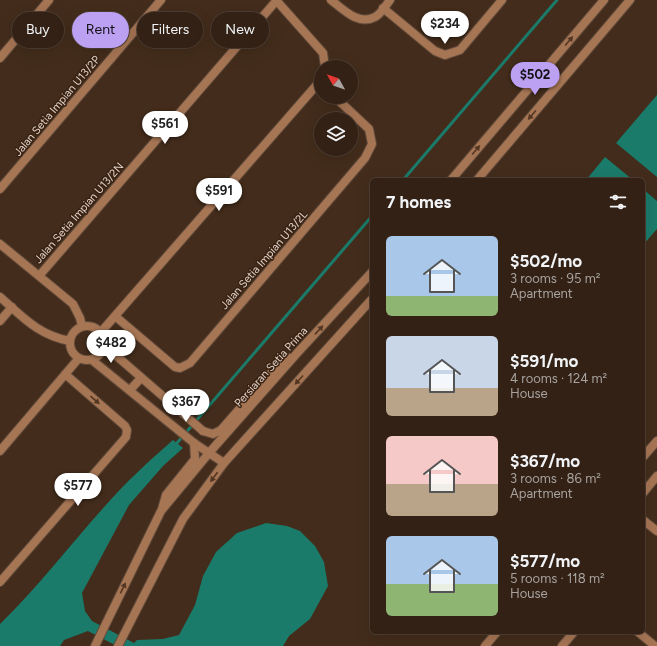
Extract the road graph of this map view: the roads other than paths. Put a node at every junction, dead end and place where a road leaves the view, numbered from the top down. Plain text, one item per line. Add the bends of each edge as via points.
1 (49, 0) edge
2 (161, 0) edge
3 (276, 0) edge
4 (331, 0) edge
5 (390, 0) edge
6 (502, 0) edge
7 (597, 0) edge
8 (604, 0) edge
9 (630, 0) edge
10 (383, 8) junction
11 (589, 18) junction
12 (0, 58) edge
13 (324, 60) edge
14 (314, 89) edge
15 (342, 104) edge
16 (453, 178) edge
17 (478, 178) edge
18 (0, 189) edge
19 (0, 244) edge
20 (370, 274) edge
21 (39, 276) junction
22 (370, 280) edge
23 (358, 289) junction
24 (0, 297) edge
25 (370, 301) edge
26 (12, 307) junction
27 (115, 316) junction
28 (0, 321) edge
29 (82, 326) junction
30 (101, 332) junction
31 (70, 341) junction
32 (105, 346) junction
33 (299, 351) junction
34 (79, 358) junction
35 (92, 360) junction
36 (65, 374) junction
37 (141, 378) junction
38 (130, 390) junction
39 (657, 441) edge
40 (193, 442) junction
41 (0, 451) edge
42 (209, 453) junction
43 (645, 456) edge
44 (224, 464) junction
45 (657, 476) edge
46 (645, 491) edge
47 (161, 511) junction
48 (645, 522) edge
49 (657, 531) edge
50 (0, 582) edge
51 (495, 634) edge
52 (572, 634) edge
53 (640, 634) edge
54 (95, 645) edge
55 (118, 646) edge
56 (485, 646) edge
57 (562, 646) edge
58 (655, 646) edge

1 - 12 street
2 - 18 street, Jalan Setia Impian U13/2P
3 - 13 street via 323,53
3 - 21 street, Jalan Setia Impian U13/2N
4 - 10 street via 357,19 376,16
5 - 10 street
6 - 10 street via 460,50 445,55 435,51
7 - 11 street
8 - 11 street
9 -> 17 street
16 -> 11 street
14 - 27 street
15 - 27 street, Jalan Setia Impian U13/2L via 369,129 372,144 365,158 190,363 180,368 175,367
19 - 21 street
20 - 23 street, Persiaran Setia Prima
21 - 29 street via 73,304
22 - 23 street
33 -> 23 street, Persiaran Setia Prima
24 - 26 street
25 -> 44 street
26 - 28 street
26 - 31 street via 39,330 53,338
27 - 30 street
29 - 30 street via 92,326
29 - 31 street via 74,332
30 - 32 street
31 - 34 street via 72,351
32 - 35 street via 100,355
32 - 37 street
33 - 37 street via 277,366 221,430 213,434 202,431
33 - 42 street, Persiaran Setia Prima
34 - 35 street
34 - 36 street
35 - 38 street
36 - 41 street
36 -> 50 street via 125,426 126,437
37 - 38 street
38 - 40 street
39 - 43 street
40 - 42 street
40 - 47 street via 195,459 166,495
42 - 44 street
42 - 47 street, Persiaran Setia Prima
44 -> 55 street via 183,519
45 - 46 street
54 -> 47 street, Persiaran Setia Prima
48 - 49 street
51 - 56 street
52 - 57 street
53 - 58 street

